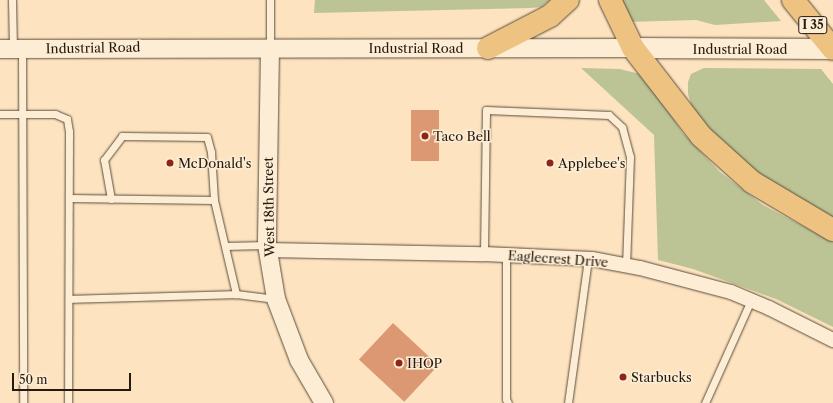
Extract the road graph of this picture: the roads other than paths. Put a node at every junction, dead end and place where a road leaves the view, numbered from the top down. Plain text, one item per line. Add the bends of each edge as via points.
1 (12, 0) edge
2 (270, 0) edge
3 (568, 0) edge
4 (610, 0) edge
5 (792, 0) edge
6 (270, 48) junction
7 (488, 48) junction
8 (633, 48) junction
9 (11, 49) edge
10 (833, 49) edge
11 (0, 114) edge
12 (21, 114) junction
13 (69, 198) junction
14 (111, 199) junction
15 (214, 200) junction
16 (833, 230) edge
17 (225, 246) junction
18 (268, 248) junction
19 (484, 254) junction
20 (506, 255) junction
21 (588, 259) junction
22 (626, 265) junction
23 (236, 294) junction
24 (69, 299) junction
25 (276, 299) junction
26 (751, 300) junction
27 (833, 340) edge
28 (23, 403) edge
29 (68, 403) edge
30 (324, 403) edge
31 (508, 403) edge
32 (568, 403) edge
33 (705, 403) edge

1 - 9 lane
2 - 6 lane
3 - 7 highway via 550,16
4 - 8 highway
5 - 10 highway, I 35
6 - 7 street, Industrial Road
6 - 9 street, Industrial Road
6 - 18 street, West 18th Street
7 - 8 street, Industrial Road
8 - 10 main road, Industrial Road
8 - 16 highway via 701,136 752,182
9 - 12 lane
11 - 12 lane
12 - 13 lane via 55,114 67,119
12 - 28 lane
13 - 14 lane
13 - 24 lane
14 - 15 lane
14 - 15 lane via 104,160 122,136 207,137 211,152
15 - 17 lane
17 - 18 lane
17 - 23 lane
18 - 19 street, Eaglecrest Drive
18 - 25 street, West 18th Street
19 - 20 street, Eaglecrest Drive
19 - 22 lane via 486,110 609,115 622,127 630,157
20 - 21 street, Eaglecrest Drive
20 - 31 lane
21 - 22 street, Eaglecrest Drive
21 - 32 lane
22 - 26 street, Eaglecrest Drive via 731,292
23 - 24 lane
23 - 25 lane
24 - 29 lane
25 - 30 street, West 18th Street via 299,360
26 - 27 street, Eaglecrest Drive
26 - 33 lane

